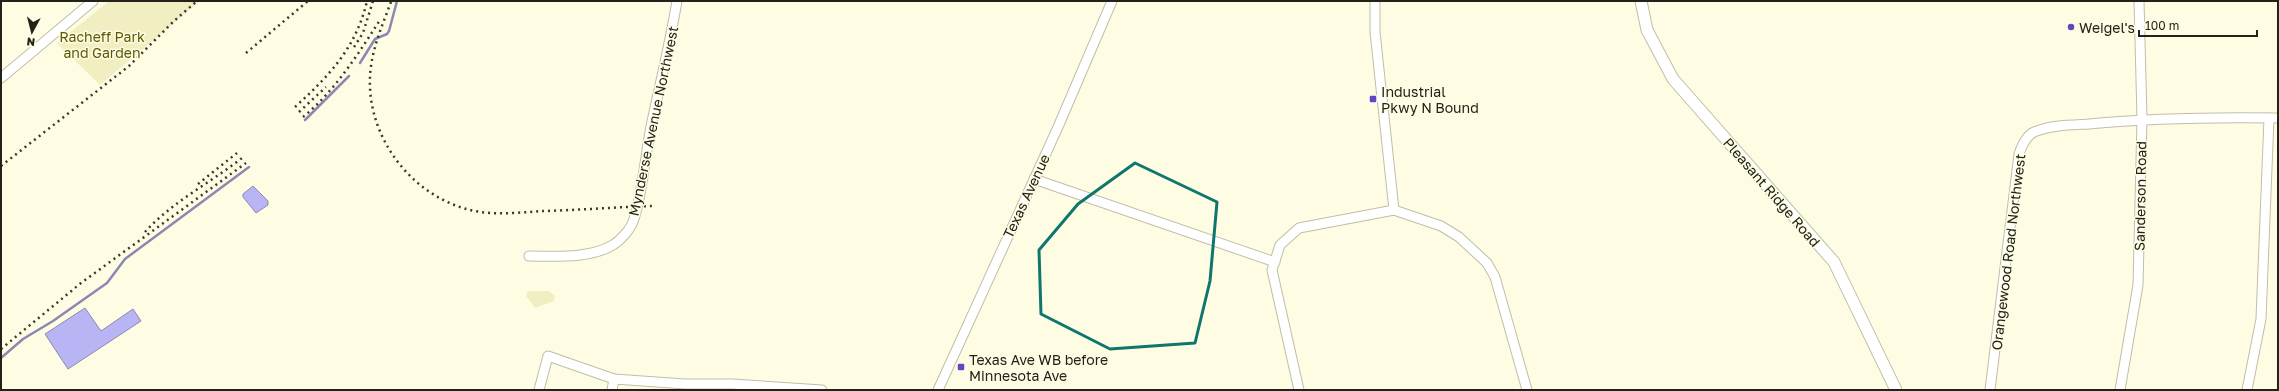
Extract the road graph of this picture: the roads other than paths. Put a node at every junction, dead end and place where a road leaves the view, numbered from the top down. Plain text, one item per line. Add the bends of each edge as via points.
1 (92, 1) edge
2 (677, 1) edge
3 (1112, 1) edge
4 (1375, 1) edge
5 (1641, 1) edge
6 (2139, 1) edge
7 (1, 78) edge
8 (2273, 118) edge
9 (2142, 119) junction
10 (1034, 179) junction
11 (1394, 210) junction
12 (529, 256) dead end
13 (1275, 262) junction
14 (614, 379) junction
15 (685, 387) edge
16 (787, 389) edge
17 (539, 390) edge
18 (612, 390) edge
19 (822, 390) edge
20 (938, 390) edge
21 (1299, 390) edge
22 (1527, 390) edge
23 (1896, 390) edge
24 (1990, 390) edge
25 (2120, 390) edge
26 (2247, 390) edge

1 - 7 street
2 - 12 street, Mynderse Avenue Northwest via 670,49 633,221 624,236 601,251 583,255
3 - 10 street, Texas Avenue
4 - 11 street via 1375,32
5 - 23 main road, Pleasant Ridge Road via 1647,30 1673,79 1834,262
6 - 9 street, Sanderson Road
8 - 9 street, Orangewood Road Northwest
8 - 26 street via 2261,319
9 - 24 street, Orangewood Road Northwest via 2042,130 2033,133 2022,145
9 - 25 street, Sanderson Road via 2138,285
10 - 13 street
10 - 20 street, Texas Avenue
11 - 13 street via 1298,228 1280,245
11 - 22 street via 1441,226 1459,237 1487,263 1495,277
13 - 21 street via 1272,270
14 - 15 street
14 - 17 street via 548,356
14 - 18 street
15 - 16 street
16 - 19 street

